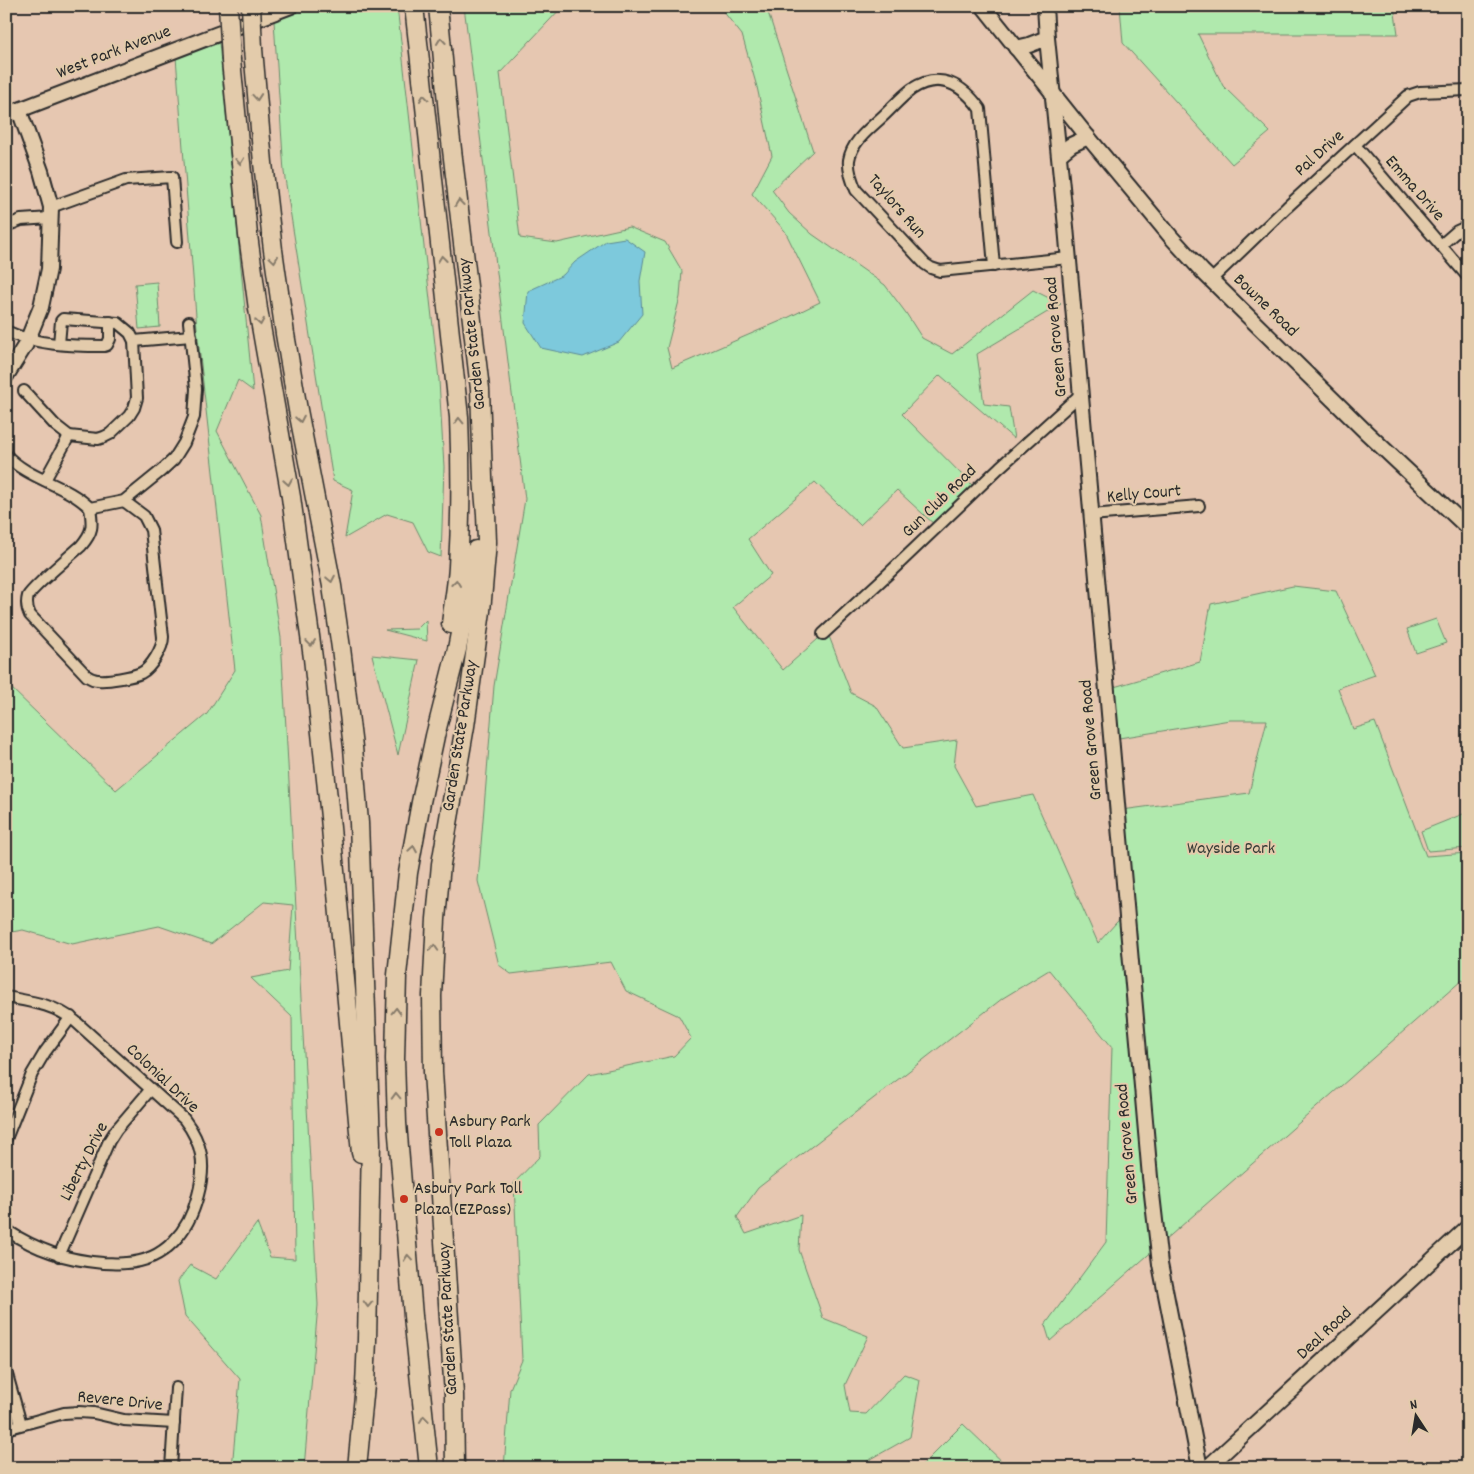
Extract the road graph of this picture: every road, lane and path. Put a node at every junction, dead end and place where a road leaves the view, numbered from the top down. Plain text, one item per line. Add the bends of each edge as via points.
1 (228, 6) edge
2 (251, 6) edge
3 (290, 6) edge
4 (414, 6) edge
5 (438, 6) edge
6 (983, 6) edge
7 (1045, 6) edge
8 (1047, 38) junction
9 (1016, 48) junction
10 (1468, 90) edge
11 (1053, 94) junction
12 (13, 112) edge
13 (1088, 137) junction
14 (1355, 145) junction
15 (1060, 154) junction
16 (50, 212) junction
17 (6, 226) edge
18 (1468, 226) edge
19 (177, 242) dead end
20 (1441, 245) junction
21 (1068, 258) junction
22 (994, 266) junction
23 (1468, 277) edge
24 (1212, 280) junction
25 (110, 322) junction
26 (189, 322) dead end
27 (6, 332) edge
28 (191, 336) junction
29 (27, 341) junction
30 (134, 341) junction
31 (60, 344) junction
32 (6, 376) edge
33 (24, 391) dead end
34 (1081, 394) junction
35 (69, 436) junction
36 (6, 455) edge
37 (483, 478) junction
38 (45, 480) junction
39 (124, 501) junction
40 (1199, 506) dead end
41 (90, 508) junction
42 (1091, 515) junction
43 (1468, 528) edge
44 (823, 634) dead end
45 (435, 736) junction
46 (6, 997) edge
47 (71, 1017) junction
48 (151, 1089) junction
49 (6, 1139) edge
50 (369, 1203) junction
51 (1468, 1227) edge
52 (6, 1230) edge
53 (59, 1256) junction
54 (6, 1372) edge
55 (176, 1388) dead end
56 (174, 1423) junction
57 (22, 1424) junction
58 (6, 1428) edge
59 (171, 1468) edge
60 (357, 1468) edge
61 (429, 1468) edge
62 (455, 1468) edge
63 (1200, 1468) edge
64 (1207, 1468) edge

1 -> 50 highway, bridge via 248,235 291,496 313,658 360,1145
2 -> 50 highway, bridge via 273,250 298,410 332,586 351,721 359,823 372,1143
3 - 12 street, West Park Avenue
45 -> 4 highway, Garden State Parkway via 458,569 460,417
37 -> 5 highway, Garden State Parkway via 479,381
6 - 9 street, Bowne Road
7 - 8 street, Green Grove Road
8 - 9 street
8 - 11 street, Green Grove Road
9 - 11 street, Bowne Road
10 - 14 street, Pal Drive via 1420,92 1408,96
11 - 13 street, Bowne Road
11 - 15 street, Green Grove Road
12 - 16 street via 41,171
13 - 15 street via 1076,141
13 - 24 street, Bowne Road via 1171,237
14 - 20 street, Emma Drive
14 - 24 street, Pal Drive
15 - 21 street, Green Grove Road
16 - 17 street
16 - 19 street via 126,180 172,177
16 - 29 street via 46,288
18 - 20 street
20 - 23 street, Emma Drive
21 - 22 street, Taylors Run
21 - 34 street, Green Grove Road
22 - 22 street, Taylors Run via 980,109 957,85 946,81 923,83 911,90 858,139 849,160 851,180 856,190 931,268
24 - 43 street, Bowne Road
25 - 30 street via 126,328
25 - 31 street via 107,345
25 - 31 street via 63,319
26 - 28 street
27 - 29 street
28 - 30 street
28 - 39 street via 196,389 191,426 174,458
29 - 31 street
29 - 32 street
30 - 35 street via 136,398 131,412 104,437
33 - 35 street
34 - 42 street, Green Grove Road
34 - 44 street, Gun Club Road
35 - 38 street
36 - 38 street via 17,466
37 - 45 highway via 473,567
62 -> 37 highway, Garden State Parkway via 454,1394 433,1072 432,996 440,864 465,726 482,593 487,542
38 - 41 street
39 - 41 street
39 - 41 street via 144,516 151,530 163,637 161,648 147,667 134,675 98,680 87,676 27,609 30,592 87,539 92,530
40 - 42 street, Kelly Court
42 - 63 street, Green Grove Road via 1157,1244
61 -> 45 highway via 400,1172 395,1059 404,908
46 - 47 street, Colonial Drive via 43,1003
47 - 48 street, Colonial Drive
47 - 49 street via 44,1052 32,1074
48 - 53 street, Liberty Drive via 116,1130
48 - 53 street, Colonial Drive via 184,1119 200,1147 201,1185 183,1232 163,1251 134,1262 120,1264
50 -> 60 highway via 365,1386
51 - 64 street, Deal Road
52 - 53 street, Colonial Drive via 32,1246
54 - 57 street
55 - 56 street
56 - 57 street, Revere Drive via 124,1420 79,1412
56 - 59 street
57 - 58 street, Revere Drive

